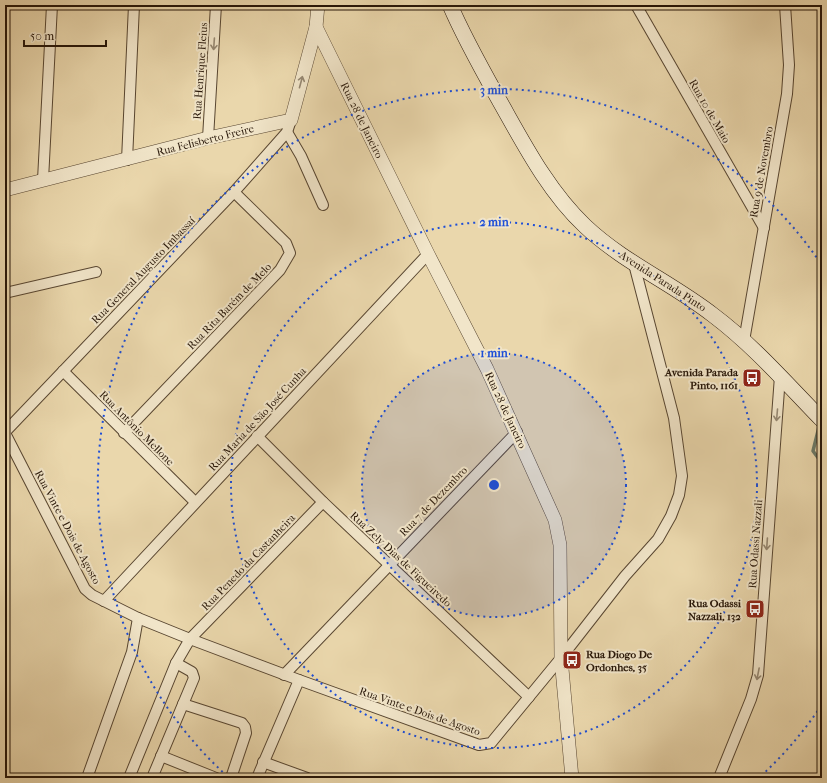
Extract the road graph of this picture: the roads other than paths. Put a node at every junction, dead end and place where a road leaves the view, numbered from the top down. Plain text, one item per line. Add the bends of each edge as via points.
1 (52, 5) edge
2 (134, 5) edge
3 (216, 5) edge
4 (318, 5) edge
5 (450, 5) edge
6 (636, 5) edge
7 (785, 5) edge
8 (316, 27) junction
9 (291, 120) junction
10 (287, 132) junction
11 (208, 138) junction
12 (127, 160) junction
13 (43, 180) junction
14 (5, 190) edge
15 (234, 192) junction
16 (324, 205) dead end
17 (764, 228) junction
18 (428, 254) junction
19 (634, 264) junction
20 (96, 272) dead end
21 (5, 293) edge
22 (744, 341) junction
23 (63, 371) junction
24 (780, 376) junction
25 (822, 420) edge
26 (5, 432) edge
27 (517, 432) junction
28 (124, 433) junction
29 (257, 436) junction
30 (195, 502) junction
31 (323, 502) junction
32 (389, 564) junction
33 (104, 601) junction
34 (138, 618) junction
35 (190, 639) junction
36 (562, 658) junction
37 (176, 663) junction
38 (284, 675) junction
39 (299, 680) junction
40 (529, 697) junction
41 (183, 704) junction
42 (161, 756) junction
43 (263, 762) junction
44 (87, 778) edge
45 (129, 778) edge
46 (152, 778) edge
47 (216, 778) edge
48 (230, 778) edge
49 (258, 778) edge
50 (307, 778) edge
51 (572, 778) edge
52 (719, 778) edge

1 - 13 street
2 - 12 street
3 -> 11 street, Rua Henrique Fleius
4 - 8 street
5 - 19 main road, Avenida Parada Pinto via 464,37 524,146 557,195 584,226
6 - 17 street, Rua 10 de Maio
7 - 17 street, Rua 9 de Novembro via 789,65 787,94
9 -> 8 street
8 - 18 street, Rua 28 de Janeiro
9 - 10 street, Rua General Augusto Imbassaí
9 - 11 street, Rua Felisberto Freire
10 - 15 street, Rua General Augusto Imbassaí
10 - 16 street
11 - 12 street, Rua Felisberto Freire
12 - 13 street, Rua Felisberto Freire
13 - 14 street, Rua Felisberto Freire
15 - 23 street, Rua General Augusto Imbassaí
15 - 28 street, Rua Rita Barém de Melo via 286,243 290,253 288,259
17 - 22 street, Rua 9 de Novembro
18 - 27 street, Rua 28 de Janeiro
18 - 29 street, Rua Maria de São José Cunha
19 - 22 main road, Avenida Parada Pinto via 686,295
19 - 36 street, Rua Vinte e Dois de Agosto via 674,418 682,476 680,495 658,538 625,576
20 - 21 street
22 - 24 main road, Avenida Parada Pinto
23 - 26 street, Rua General Augusto Imbassaí
23 - 28 street, Rua Antônio Mellone
24 - 25 main road, Avenida Parada Pinto
24 -> 52 street, Rua Odassi Nazzali via 758,675
26 - 33 street, Rua Vinte e Dois de Agosto via 86,589
27 - 32 street, Rua 7 de Dezembro
27 - 36 street, Rua 28 de Janeiro via 558,527
28 - 30 street, Rua Antônio Mellone
29 - 30 street, Rua Maria de São José Cunha
29 - 31 street, Rua Zely Dias de Figueiredo
30 - 33 street, Rua Maria de São José Cunha
31 - 32 street, Rua Zely Dias de Figueiredo
31 - 35 street, Rua Penedo da Castanheira
32 - 38 street, Rua 7 de Dezembro
32 - 40 street, Rua Zely Dias de Figueiredo
33 - 34 street, Rua Vinte e Dois de Agosto
34 - 35 street, Rua Vinte e Dois de Agosto
34 - 44 street via 132,652
35 - 37 street, Rua Penedo da Castanheira
35 - 38 street, Rua Vinte e Dois de Agosto
36 - 40 street, Rua Vinte e Dois de Agosto
36 - 51 street, Rua 28 de Janeiro
37 - 41 street via 194,674
37 - 45 street, Rua Penedo da Castanheira
38 - 39 street, Rua Vinte e Dois de Agosto
39 - 40 street, Rua Vinte e Dois de Agosto via 479,745 490,743
39 - 43 street
41 - 42 street
41 - 48 street via 242,723 245,727 246,733
42 - 46 street
42 - 47 street
43 - 49 street
43 - 50 street

